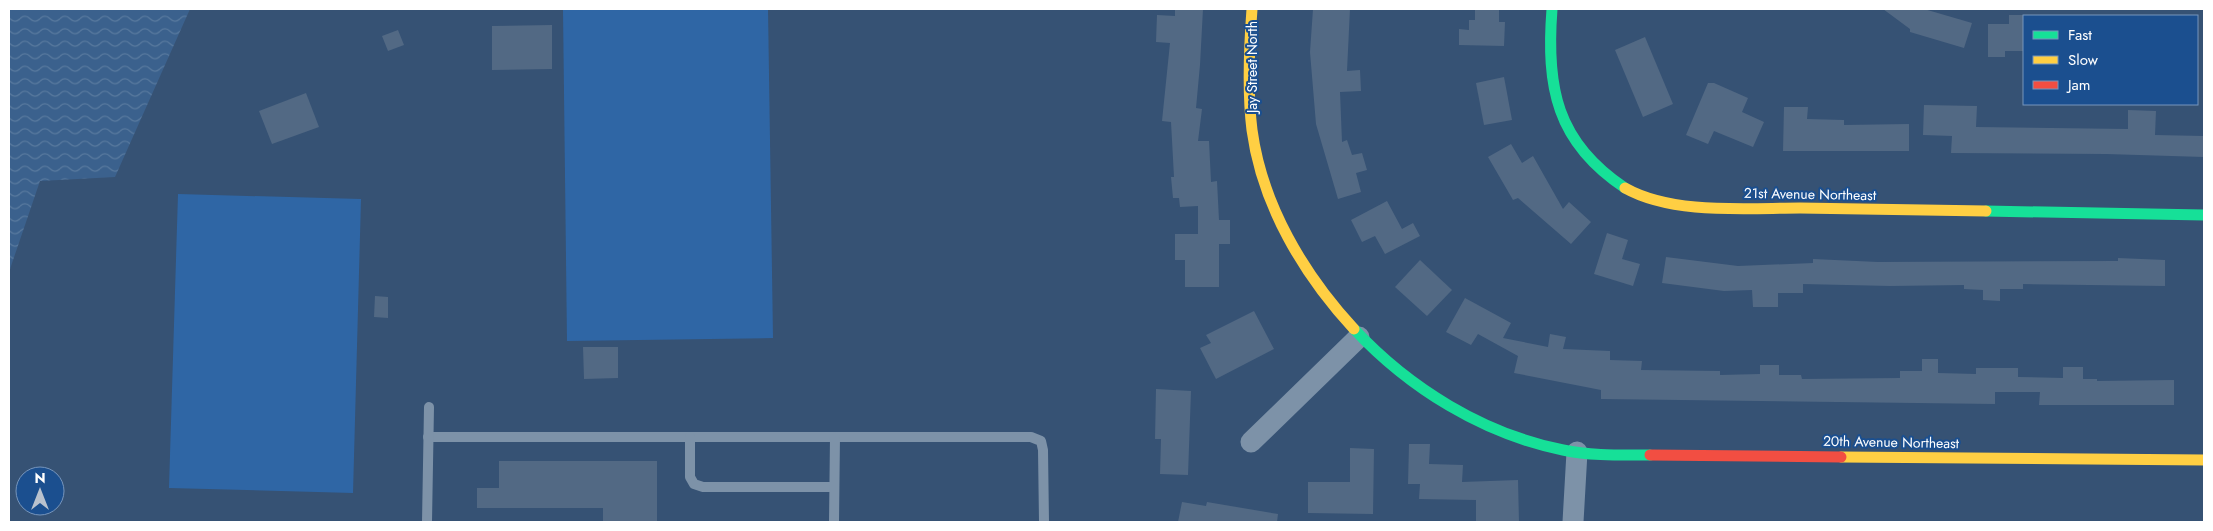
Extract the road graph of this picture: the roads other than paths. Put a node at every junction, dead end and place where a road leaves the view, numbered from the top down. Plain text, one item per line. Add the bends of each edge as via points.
1 (1252, 9) edge
2 (1552, 9) edge
3 (2204, 215) edge
4 (1359, 337) junction
5 (428, 407) dead end
6 (428, 437) junction
7 (690, 437) junction
8 (834, 437) junction
9 (1251, 442) dead end
10 (1577, 452) junction
11 (2204, 460) edge
12 (834, 487) junction
13 (427, 522) edge
14 (834, 522) edge
15 (1044, 522) edge
16 (1573, 522) edge

1 - 4 street, Jay Street North via 1249,95 1260,170 1300,259
2 - 3 street, 21st Avenue Northeast via 1551,80 1563,119 1588,157 1606,175 1623,188 1643,196 1663,202 1708,207
4 - 9 street
4 - 10 street, Jay Street North via 1399,373 1450,407 1508,434
5 - 6 lane
6 - 7 lane
6 - 13 lane
7 - 8 lane
7 - 12 lane via 690,477 694,484 703,487
8 - 12 lane
8 - 15 lane via 1031,437 1041,441
10 - 11 street, 20th Avenue Northeast
10 - 16 street
12 - 14 lane

